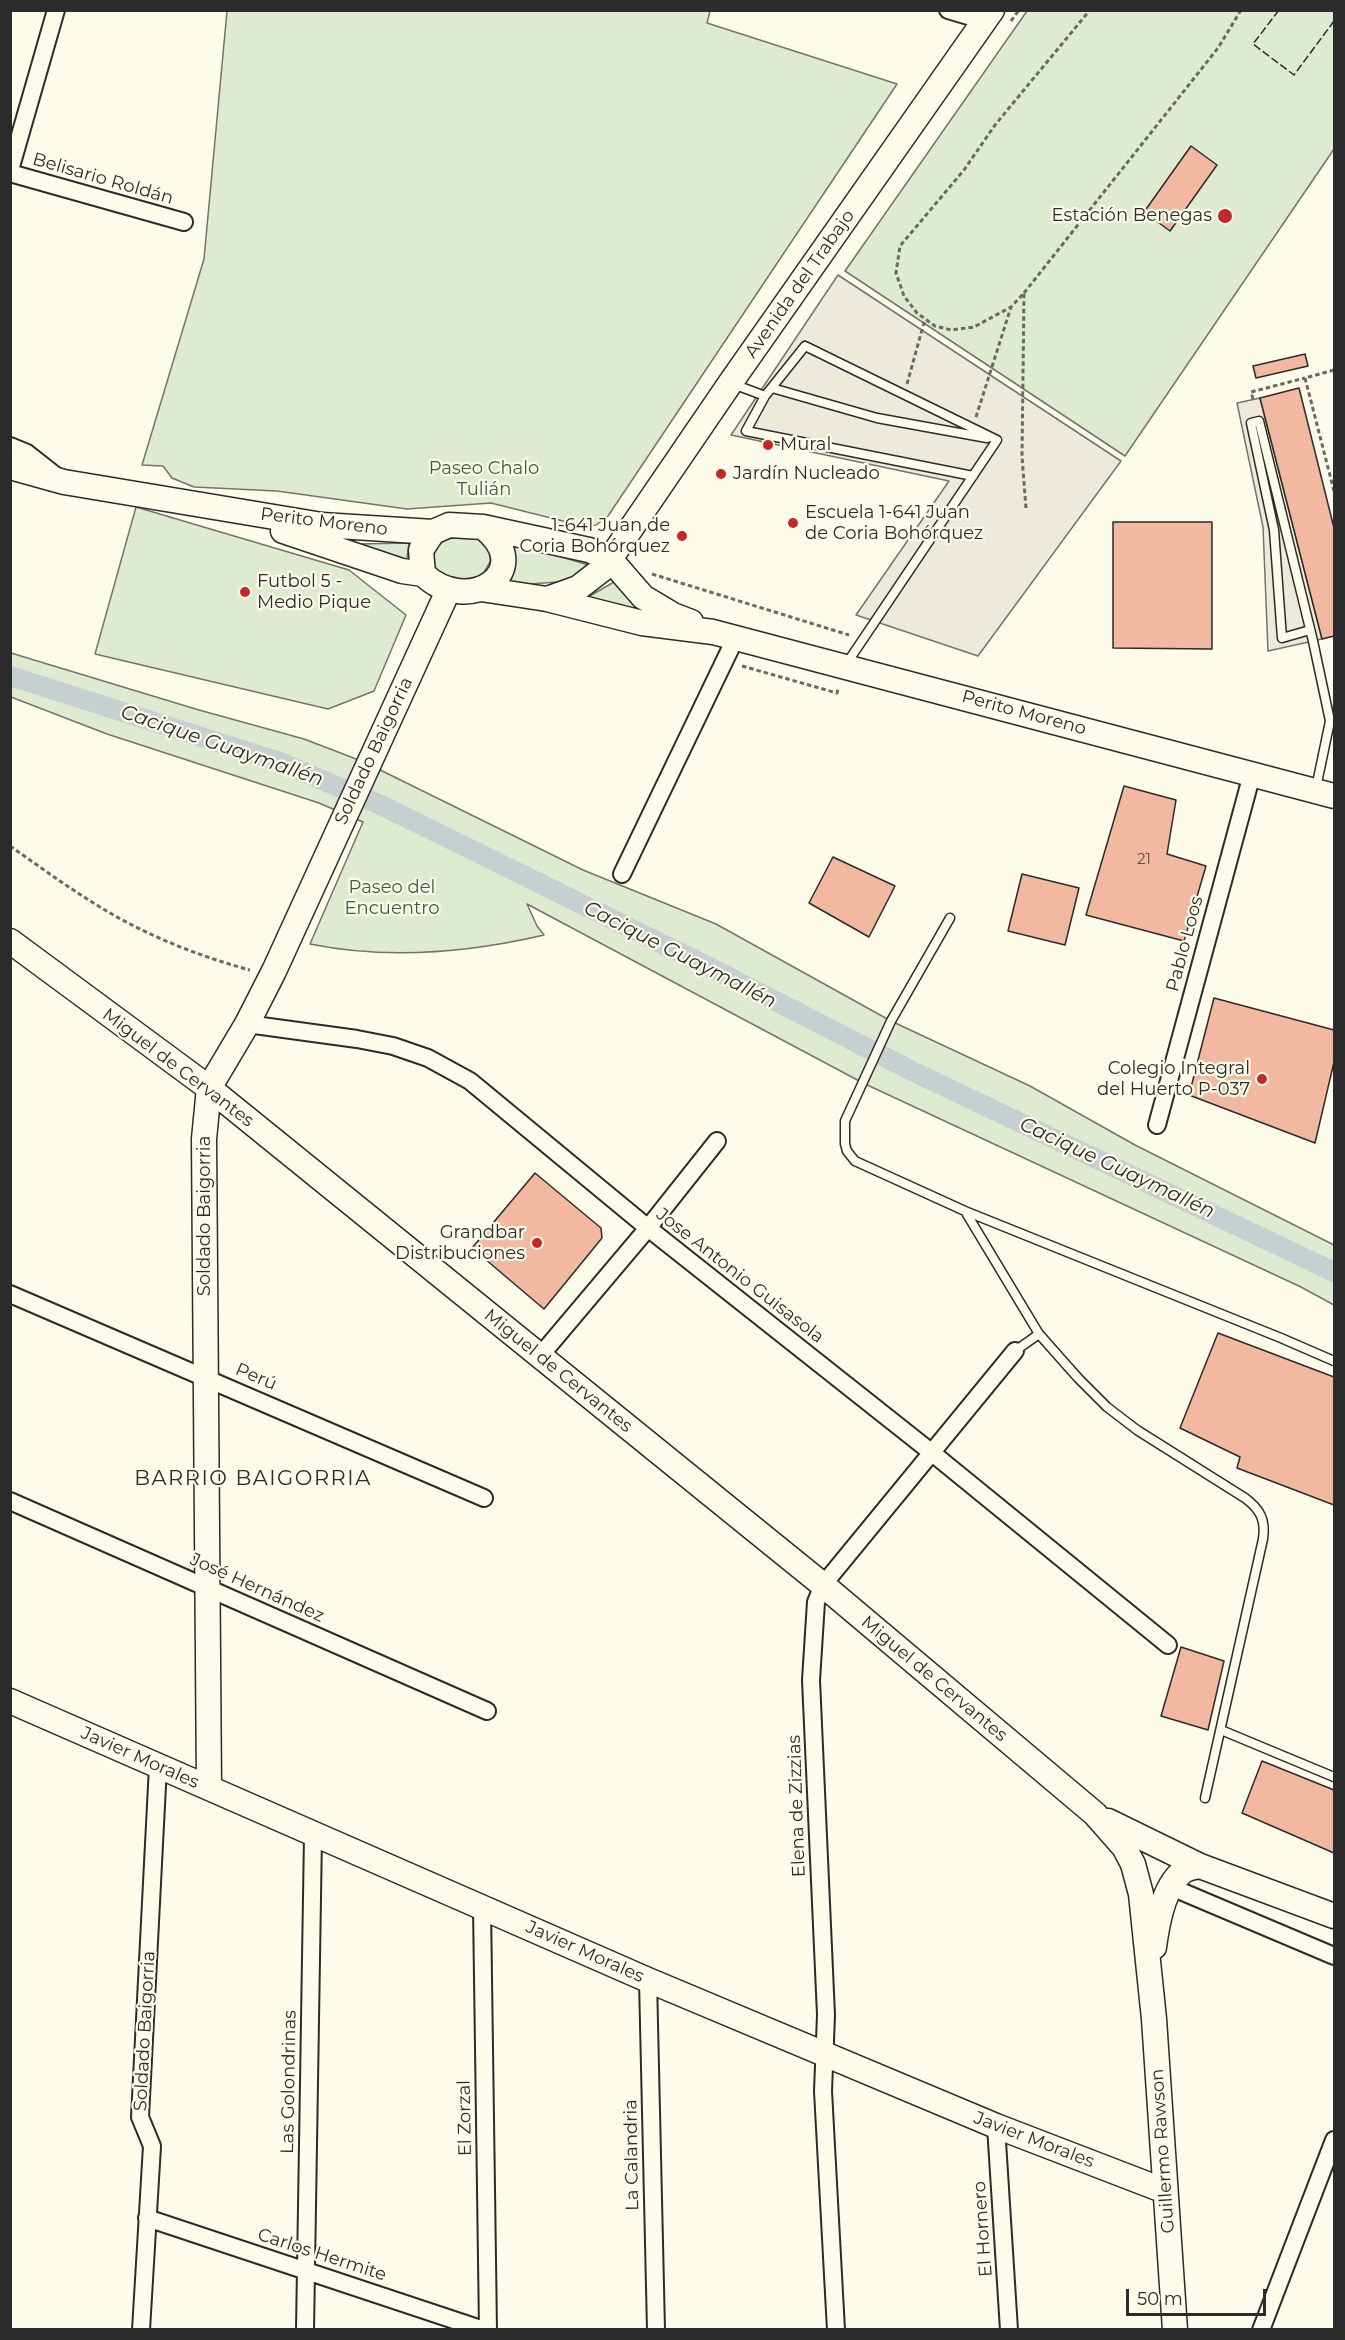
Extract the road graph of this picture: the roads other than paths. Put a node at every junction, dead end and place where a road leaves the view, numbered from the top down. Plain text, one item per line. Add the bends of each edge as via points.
1 (57, 10) edge
2 (948, 10) edge
3 (988, 16) edge
4 (10, 171) edge
5 (184, 222) dead end
6 (730, 382) junction
7 (771, 388) junction
8 (765, 396) junction
9 (997, 440) junction
10 (10, 446) edge
11 (10, 467) edge
12 (973, 476) junction
13 (64, 482) junction
14 (215, 508) junction
15 (483, 527) junction
16 (433, 532) junction
17 (610, 559) junction
18 (423, 574) junction
19 (481, 590) junction
20 (448, 591) junction
21 (547, 599) junction
22 (1310, 630) junction
23 (724, 634) junction
24 (845, 666) junction
25 (1252, 774) junction
26 (1325, 794) edge
27 (622, 874) dead end
28 (950, 918) dead end
29 (10, 941) edge
30 (247, 1024) junction
31 (209, 1089) junction
32 (1157, 1125) dead end
33 (717, 1141) dead end
34 (965, 1211) junction
35 (648, 1228) junction
36 (10, 1294) edge
37 (1039, 1334) junction
38 (1014, 1351) joint
39 (540, 1356) junction
40 (1335, 1362) edge
41 (206, 1377) junction
42 (930, 1452) junction
43 (484, 1498) dead end
44 (10, 1501) edge
45 (823, 1584) junction
46 (207, 1587) junction
47 (1168, 1645) dead end
48 (10, 1701) edge
49 (488, 1711) dead end
50 (1221, 1730) junction
51 (158, 1766) junction
52 (1335, 1777) edge
53 (209, 1788) junction
54 (1205, 1798) dead end
55 (1095, 1814) junction
56 (313, 1835) junction
57 (1124, 1847) joint
58 (1176, 1864) junction
59 (1141, 1894) junction
60 (482, 1907) junction
61 (1335, 1916) edge
62 (1335, 1956) edge
63 (1150, 1973) junction
64 (648, 1980) junction
65 (825, 2054) junction
66 (996, 2126) junction
67 (1335, 2140) edge
68 (1165, 2191) junction
69 (147, 2218) junction
70 (306, 2271) junction
71 (141, 2330) edge
72 (305, 2330) edge
73 (486, 2330) edge
74 (656, 2330) edge
75 (836, 2330) edge
76 (1009, 2330) edge
77 (1175, 2330) edge
78 (1261, 2330) edge

1 - 4 street
2 - 3 street
3 - 6 main road, Avenida del Trabajo
4 - 5 street, Belisario Roldán
6 - 8 lane
6 - 17 main road, Avenida del Trabajo
7 - 8 lane
7 - 9 lane via 877,418
7 - 9 lane via 805,346
8 - 12 lane via 746,431
9 - 12 lane
10 - 13 street via 27,453
11 - 13 main road, Perito Moreno
12 - 24 lane
13 - 14 main road, Perito Moreno
14 - 16 main road, Perito Moreno via 322,525
14 - 18 main road, Perito Moreno via 402,571
15 - 16 main road via 449,525
15 - 17 main road, Perito Moreno via 589,550
15 - 19 main road via 495,536 504,559 497,578
16 - 18 main road via 421,550
17 - 21 main road, Perito Moreno via 598,574 578,588
17 - 23 main road, Perito Moreno via 634,588 653,603
18 - 20 main road
19 - 20 main road
19 - 21 main road, Perito Moreno
20 - 30 main road, Soldado Baigorria
21 - 23 main road, Perito Moreno via 642,623
22 - 22 lane via 1259,421 1251,423 1274,530 1282,638
22 - 26 lane via 1330,721
23 - 24 main road, Perito Moreno
23 - 27 street
24 - 25 main road, Perito Moreno
25 - 26 main road, Perito Moreno
25 - 32 street, Pablo Loos
28 - 34 lane via 891,1021 845,1121 845,1144 860,1165
29 - 31 main road, Miguel de Cervantes
30 - 31 main road, Soldado Baigorria
30 - 35 street, Jose Antonio Guisasola via 376,1042 447,1068 470,1081
31 - 39 main road, Miguel de Cervantes
31 - 41 main road, Soldado Baigorria via 204,1139
33 - 35 street
34 - 37 lane
34 - 40 lane
35 - 39 street
35 - 42 street, Jose Antonio Guisasola
36 - 41 street, Perú
37 - 38 lane
37 - 50 lane via 1107,1407 1245,1498 1262,1515 1263,1539
38 - 42 street, Elena de Zizzias
39 - 45 main road, Miguel de Cervantes
41 - 43 street, Perú
41 - 46 main road, Soldado Baigorria
42 - 45 street, Elena de Zizzias
42 - 47 street, Jose Antonio Guisasola
44 - 46 street, José Hernández
45 - 55 main road, Miguel de Cervantes
45 - 65 street, Elena de Zizzias via 816,1602 811,1680
46 - 49 street, José Hernández
46 - 53 main road, Soldado Baigorria
48 - 51 main road, Javier Morales
50 - 52 lane
50 - 54 lane
51 - 53 main road, Javier Morales
51 - 69 street, Soldado Baigorria via 140,2117 152,2146
53 - 56 main road, Javier Morales
55 - 57 main road, Miguel de Cervantes
55 - 58 main road, Miguel de Cervantes
56 - 60 main road, Javier Morales
56 - 70 street, Las Golondrinas
57 - 59 main road, Guillermo Rawson
58 - 59 main road, Guillermo Rawson via 1152,1863 1144,1875
58 - 61 main road, Miguel de Cervantes
58 - 62 street
58 - 63 main road, Guillermo Rawson via 1166,1875
59 - 63 main road, Guillermo Rawson
60 - 64 main road, Javier Morales
60 - 73 street, El Zorzal
63 - 68 main road, Guillermo Rawson
64 - 65 main road, Javier Morales
64 - 74 street, La Calandria
65 - 66 main road, Javier Morales
65 - 75 street, Elena de Zizzias via 823,2091
66 - 68 main road, Javier Morales
66 - 76 street, El Hornero
67 - 78 street
68 - 77 main road, Guillermo Rawson
69 - 70 street, Carlos Hermite
69 - 71 street, Soldado Baigorria
70 - 72 street, Las Golondrinas
70 - 73 street, Carlos Hermite

